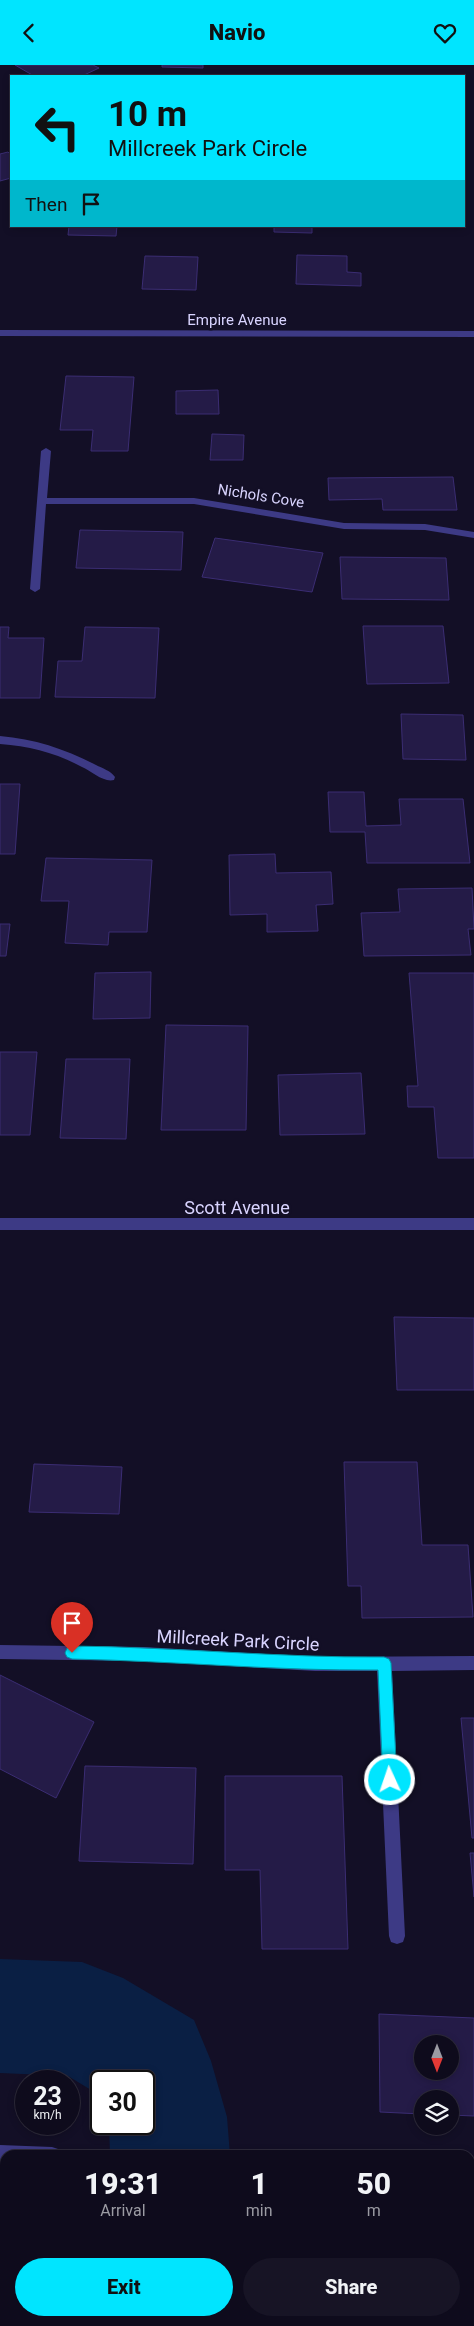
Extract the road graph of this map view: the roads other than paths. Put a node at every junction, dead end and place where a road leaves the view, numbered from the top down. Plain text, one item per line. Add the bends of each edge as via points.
1 (0, 333) edge
2 (474, 334) edge
3 (46, 451) dead end
4 (42, 501) junction
5 (474, 535) edge
6 (35, 589) dead end
7 (0, 740) edge
8 (110, 777) dead end
9 (0, 1224) edge
10 (474, 1224) edge
11 (0, 1652) edge
12 (384, 1663) junction
13 (474, 1663) edge
14 (397, 1936) dead end

1 - 2 street, Empire Avenue
3 - 4 street
4 - 5 street, Nichols Cove via 194,501 344,526 424,527
4 - 6 street
7 - 8 street via 23,741 69,755
9 - 10 street, Scott Avenue
11 - 12 street, Millcreek Park Circle via 144,1654 315,1664
12 - 13 street, Millcreek Park Circle
12 - 14 street

